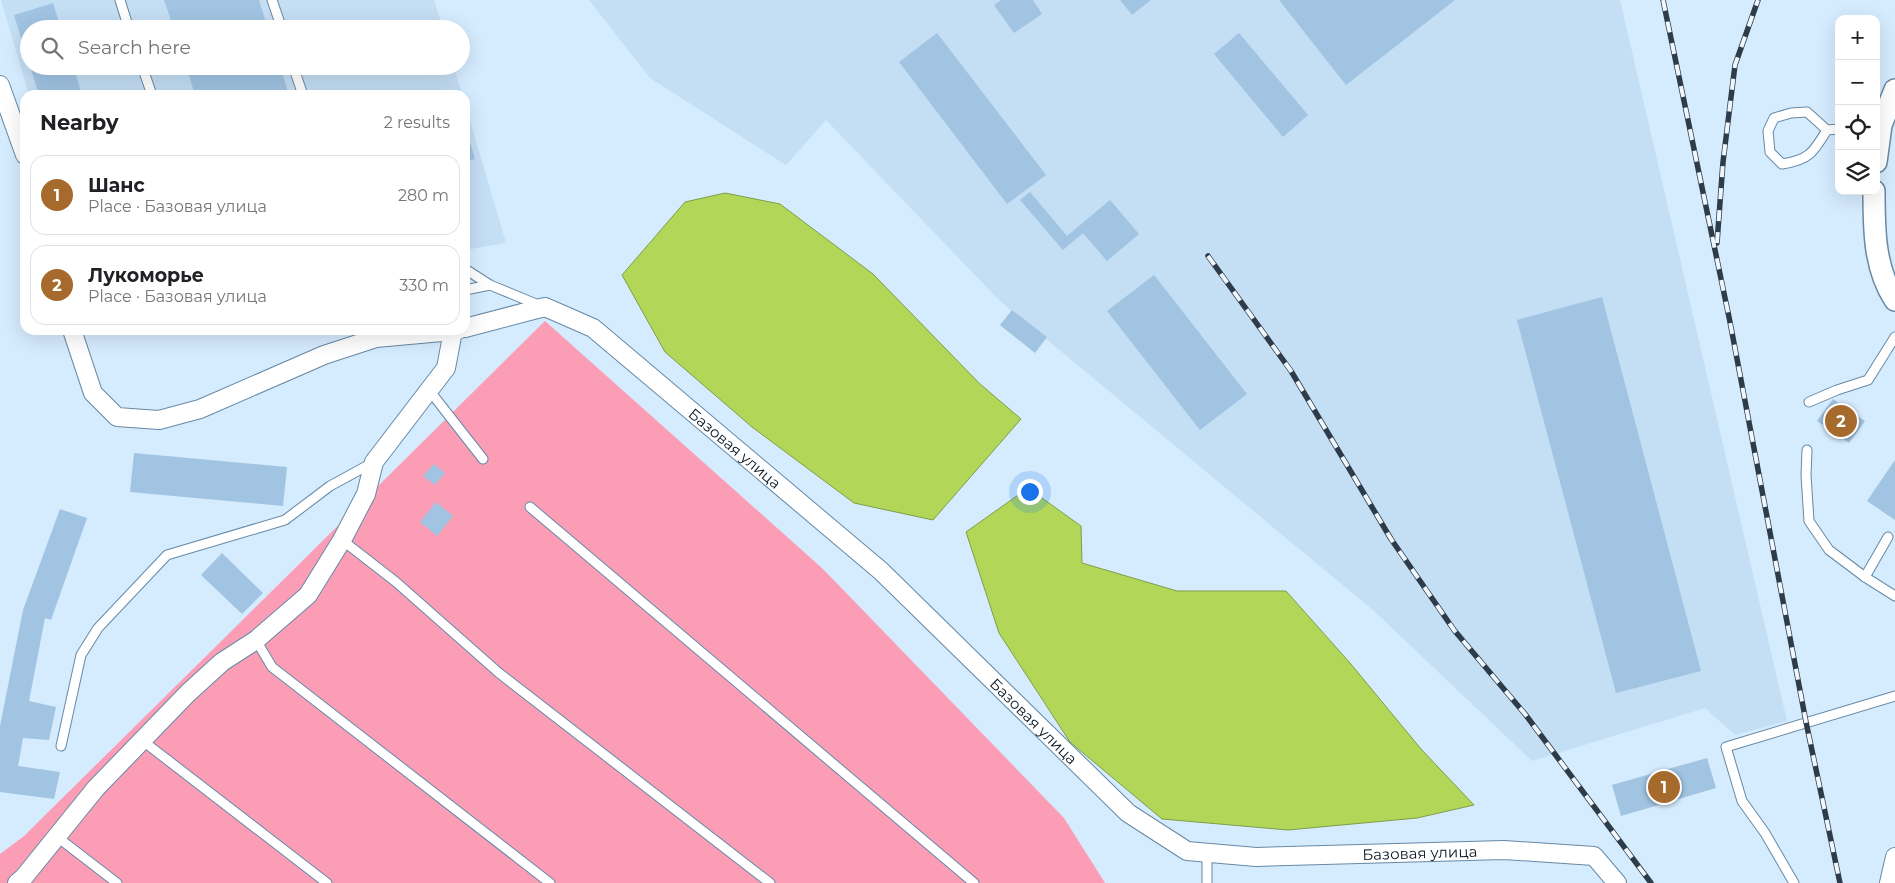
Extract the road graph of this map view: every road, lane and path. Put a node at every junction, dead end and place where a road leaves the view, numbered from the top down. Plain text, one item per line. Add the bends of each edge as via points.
1 (120, 0) edge
2 (272, 0) edge
3 (126, 20) edge
4 (279, 20) edge
5 (145, 75) edge
6 (296, 75) edge
7 (0, 85) edge
8 (150, 90) edge
9 (301, 90) edge
10 (1895, 90) edge
11 (1880, 123) edge
12 (1835, 129) edge
13 (1827, 130) junction
14 (20, 141) edge
15 (1874, 195) edge
16 (470, 272) edge
17 (490, 285) junction
18 (470, 289) edge
19 (1895, 300) edge
20 (544, 308) junction
21 (470, 327) edge
22 (74, 335) edge
23 (407, 335) edge
24 (457, 335) edge
25 (1895, 337) edge
26 (429, 390) junction
27 (1810, 402) dead end
28 (1807, 450) dead end
29 (483, 459) dead end
30 (374, 462) junction
31 (530, 507) dead end
32 (1888, 537) dead end
33 (342, 540) junction
34 (1865, 577) junction
35 (1895, 596) edge
36 (256, 640) junction
37 (1895, 696) edge
38 (143, 740) junction
39 (61, 746) dead end
40 (56, 836) junction
41 (1207, 852) junction
42 (1895, 857) edge
43 (17, 883) edge
44 (117, 883) edge
45 (327, 883) edge
46 (550, 883) edge
47 (770, 883) edge
48 (974, 883) edge
49 (1207, 883) edge
50 (1617, 883) edge
51 (1794, 883) edge
52 (1889, 883) edge

1 - 3 lane
2 - 4 lane
5 - 8 lane
6 - 9 lane
7 - 14 street
10 - 11 street
12 - 13 lane
13 - 13 lane via 1807,112 1774,118 1768,131 1770,152 1782,164 1800,161 1815,150
15 - 19 street via 1879,261 1886,286
16 - 17 lane
17 - 18 lane
17 - 20 lane
20 - 21 street
20 - 41 street, Базовая улица via 593,328 881,571 1128,813 1187,850
22 - 23 street via 93,393 117,417 159,420 200,409 324,355 376,338
24 - 26 street via 446,368
25 - 27 lane via 1868,380
26 - 29 lane
26 - 30 street
28 - 34 lane via 1809,521 1829,550
30 - 33 street via 366,494
30 - 39 lane via 330,486 285,520 167,555 98,628 81,654
31 - 48 lane
32 - 34 lane
33 - 36 street via 308,595
33 - 47 lane via 396,582 499,673
34 - 35 lane
36 - 38 street via 222,662
36 - 46 lane via 272,667
37 - 51 lane via 1726,746 1742,801
38 - 40 street via 96,788
38 - 45 lane
40 - 43 street
40 - 44 lane
41 - 49 lane
41 - 50 street, Базовая улица via 1256,857 1504,850 1594,856
42 - 52 street

